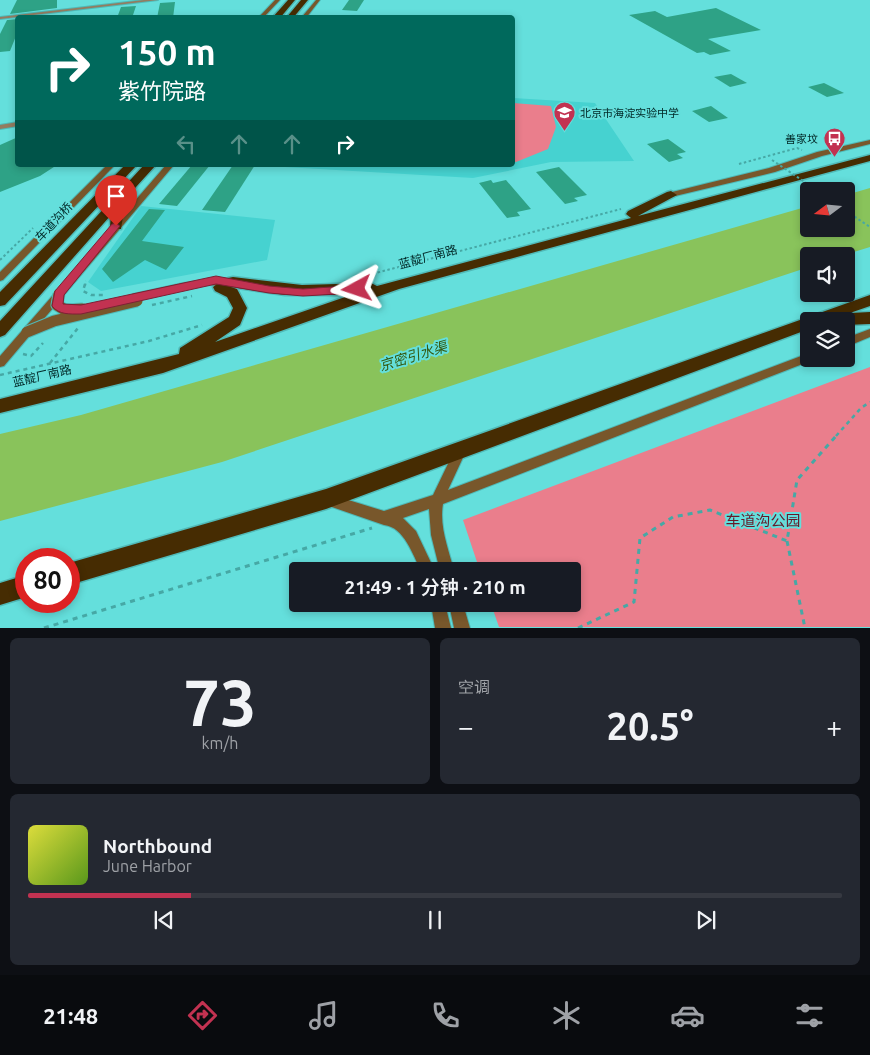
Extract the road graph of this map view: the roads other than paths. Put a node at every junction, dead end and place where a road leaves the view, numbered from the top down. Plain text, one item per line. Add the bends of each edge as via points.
1 (156, 0) edge
2 (278, 0) edge
3 (292, 0) edge
4 (305, 0) edge
5 (318, 0) edge
6 (26, 15) edge
7 (263, 15) edge
8 (278, 15) edge
9 (292, 15) edge
10 (306, 15) edge
11 (15, 16) edge
12 (0, 18) edge
13 (15, 124) edge
14 (0, 127) edge
15 (870, 142) edge
16 (870, 158) edge
17 (109, 167) edge
18 (129, 167) edge
19 (148, 167) edge
20 (168, 167) edge
21 (122, 195) junction
22 (671, 195) joint
23 (116, 226) junction
24 (597, 230) junction
25 (0, 278) edge
26 (227, 284) junction
27 (395, 285) junction
28 (59, 294) junction
29 (135, 299) junction
30 (870, 300) edge
31 (0, 301) edge
32 (838, 312) edge
33 (870, 318) edge
34 (855, 319) edge
35 (800, 326) edge
36 (0, 332) edge
37 (26, 332) junction
38 (870, 334) edge
39 (855, 340) edge
40 (800, 360) edge
41 (0, 363) edge
42 (163, 366) junction
43 (0, 406) edge
44 (461, 449) junction
45 (326, 498) junction
46 (438, 500) junction
47 (389, 518) junction
48 (424, 562) edge
49 (445, 562) edge
50 (80, 571) edge
51 (15, 589) edge
52 (0, 594) edge
53 (440, 612) edge
54 (458, 612) edge
55 (443, 628) edge
56 (462, 628) edge

1 - 6 street
2 - 7 street
3 - 8 highway
4 - 9 highway
5 - 10 street
11 - 12 street
13 - 14 street
15 - 22 street
16 - 24 highway, 蓝靛厂南路
17 - 25 street
18 - 31 highway, 车道沟桥
19 - 21 highway
20 - 23 street
21 - 23 highway
21 - 36 highway
22 - 24 highway
23 - 28 street
24 - 27 highway, 蓝靛厂南路
26 - 27 highway via 303,292
26 - 29 street
26 - 29 street via 216,280
26 - 42 highway via 240,308 235,321
27 - 42 highway, 蓝靛厂南路
28 - 29 street, bridge via 57,306 65,310
28 - 37 street, bridge
29 - 37 street, bridge via 54,320
30 - 32 highway
33 - 34 highway
35 - 44 highway
37 - 41 street
38 - 39 street
40 - 46 street
42 - 43 highway, 蓝靛厂南路
44 - 45 highway
44 - 46 street
45 - 47 street
45 - 50 highway
46 - 47 street
46 - 49 street via 436,515
47 - 48 street via 411,536
51 - 52 highway
53 - 55 street
54 - 56 street

